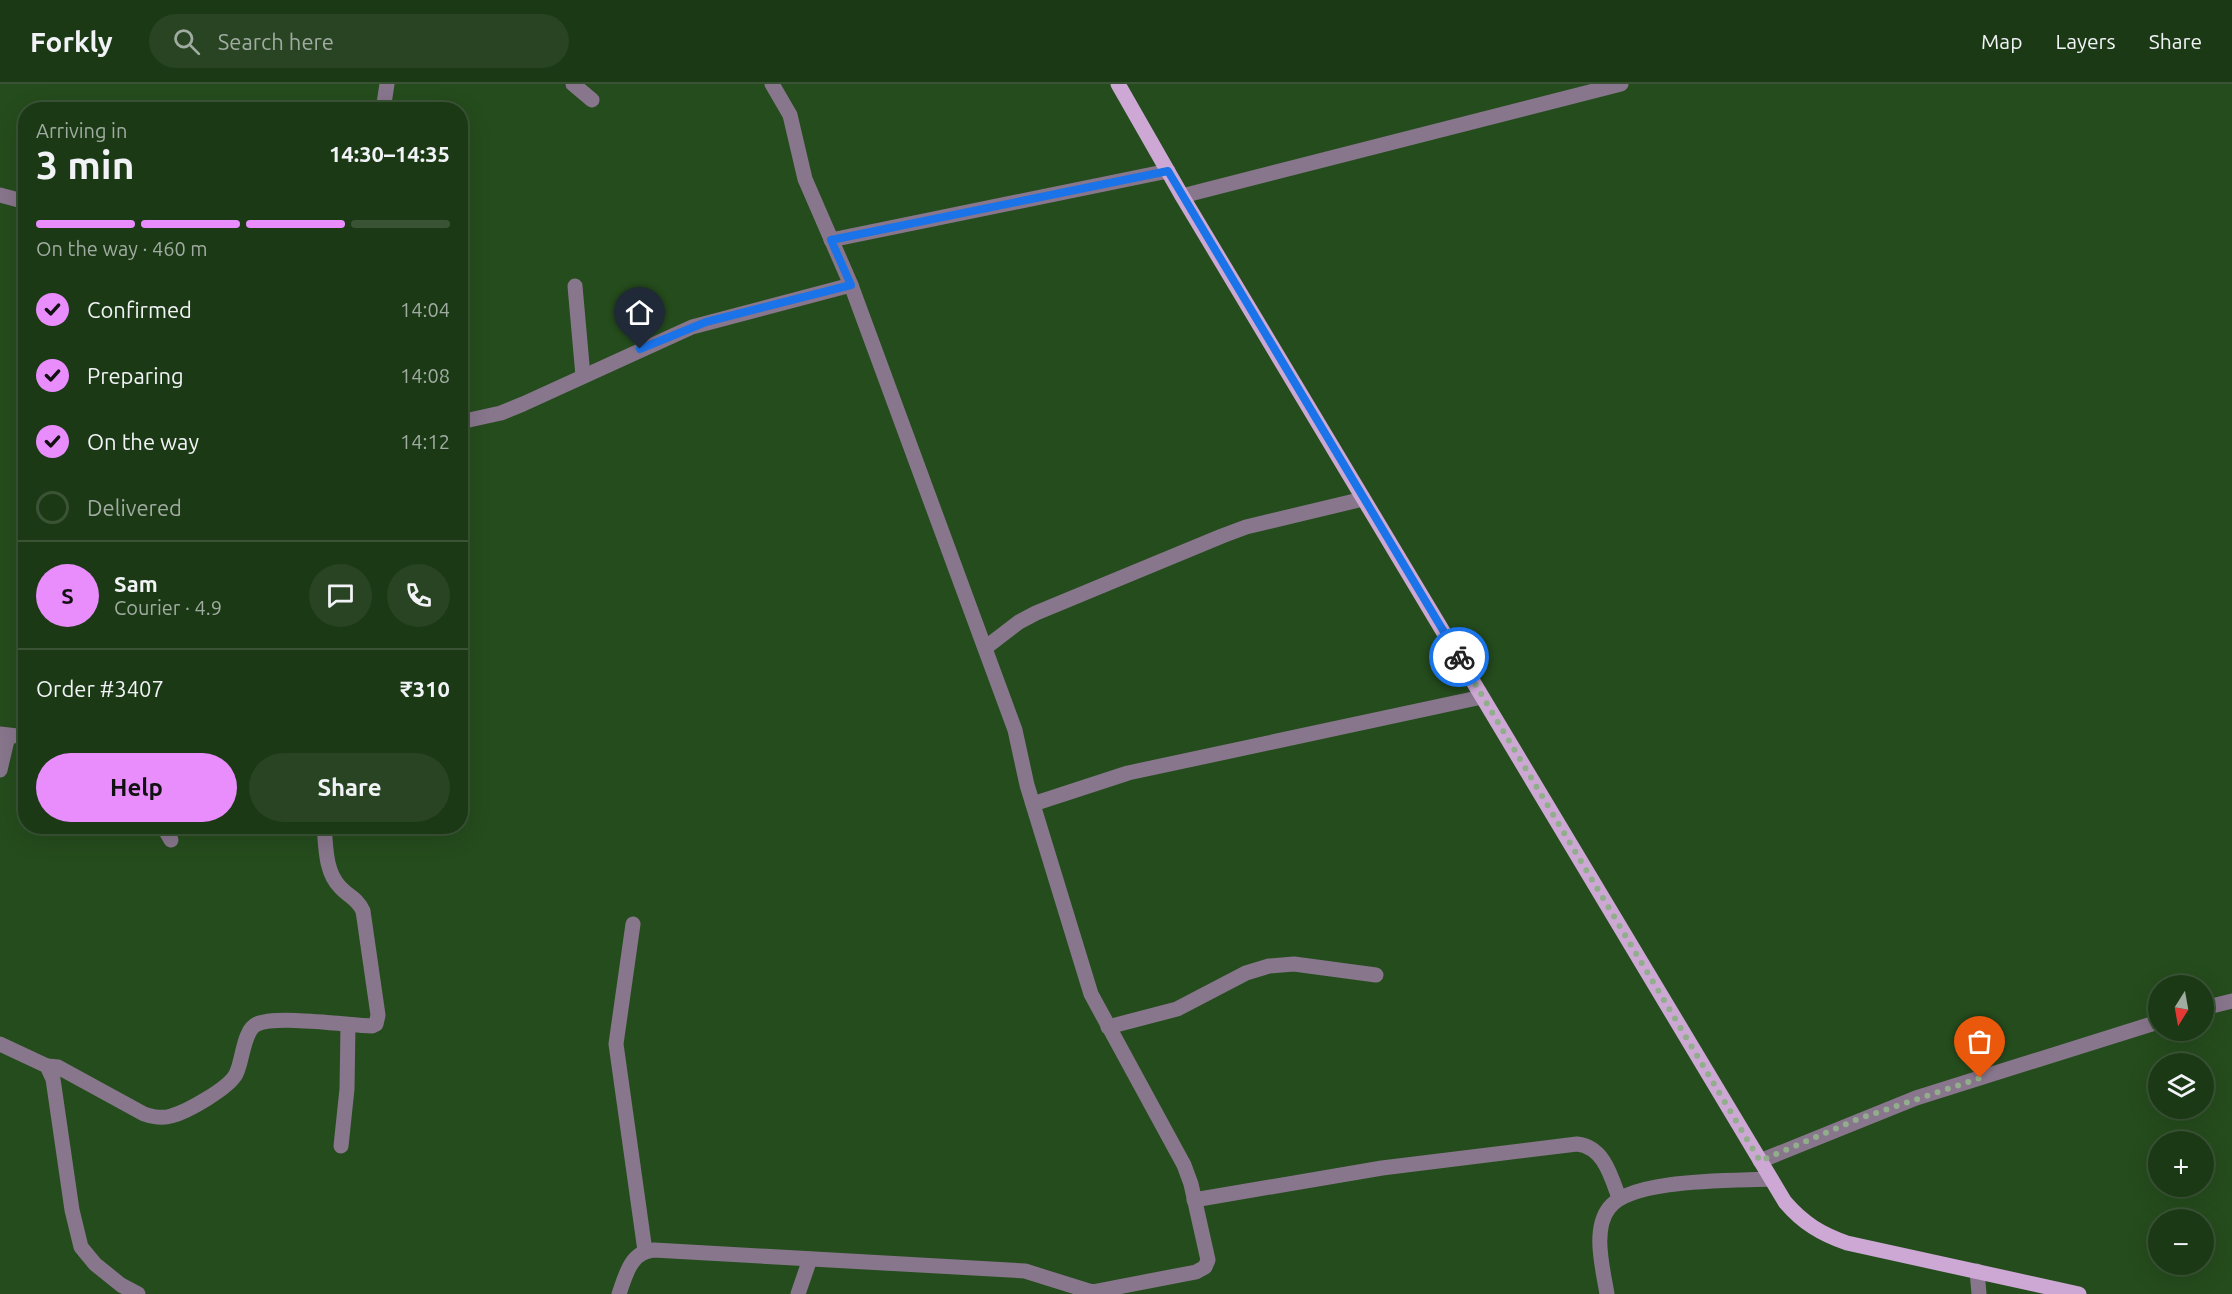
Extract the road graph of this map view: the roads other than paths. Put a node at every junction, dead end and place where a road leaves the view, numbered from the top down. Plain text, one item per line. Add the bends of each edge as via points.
1 (387, 84) edge
2 (573, 84) edge
3 (772, 84) edge
4 (1118, 84) edge
5 (1621, 84) edge
6 (592, 99) dead end
7 (384, 102) edge
8 (1168, 171) junction
9 (0, 195) edge
10 (1182, 196) junction
11 (18, 200) edge
12 (831, 240) junction
13 (851, 285) junction
14 (575, 286) dead end
15 (583, 376) junction
16 (468, 420) edge
17 (1364, 499) junction
18 (985, 648) junction
19 (1482, 697) junction
20 (4, 735) edge
21 (0, 770) edge
22 (1033, 804) junction
23 (325, 834) edge
24 (633, 924) dead end
25 (1376, 975) dead end
26 (2232, 1001) edge
27 (2214, 1006) edge
28 (348, 1025) junction
29 (2148, 1025) edge
30 (1108, 1027) junction
31 (0, 1044) edge
32 (47, 1066) junction
33 (341, 1146) dead end
34 (1760, 1161) junction
35 (1771, 1179) junction
36 (1620, 1198) junction
37 (1194, 1200) junction
38 (645, 1251) junction
39 (810, 1259) junction
40 (1977, 1271) junction
41 (138, 1294) edge
42 (619, 1294) edge
43 (798, 1294) edge
44 (1607, 1294) edge
45 (1979, 1294) edge
46 (2079, 1294) edge

1 - 7 street
2 - 6 street
3 - 12 street via 790,115 805,179
4 - 8 main road
5 - 10 street
8 - 10 main road
8 - 12 street
9 - 11 street
10 - 17 main road
12 - 13 street
13 - 15 street via 692,327
13 - 18 street
14 - 15 street
15 - 16 street via 501,413
17 - 18 street via 1222,536 1019,622
17 - 19 main road
18 - 22 street via 1015,730
19 - 22 street via 1128,773
19 - 34 main road
20 - 21 street
22 - 30 street via 1085,977
23 - 28 street via 333,877 360,903 363,911 378,1015 372,1026
24 - 38 street via 616,1054
25 - 30 street via 1294,964 1269,966 1246,973 1177,1009
26 - 27 street
28 - 32 street via 276,1021 257,1024 250,1031 230,1082 170,1117 144,1114 58,1066
28 - 33 street
29 - 34 street via 1916,1098
30 - 37 street via 1184,1165
31 - 32 street
32 - 41 street via 53,1079 81,1247 95,1264
34 - 35 main road
35 - 36 street via 1670,1184
35 - 40 main road via 1801,1221 1826,1236
36 - 37 street via 1601,1157 1587,1145 1577,1144 1382,1168
36 - 44 street via 1608,1208 1602,1226 1600,1251
37 - 39 street via 1208,1260 1205,1267 1098,1292 1025,1271
38 - 39 street
38 - 42 street via 634,1259
39 - 43 street
40 - 45 street
40 - 46 main road

